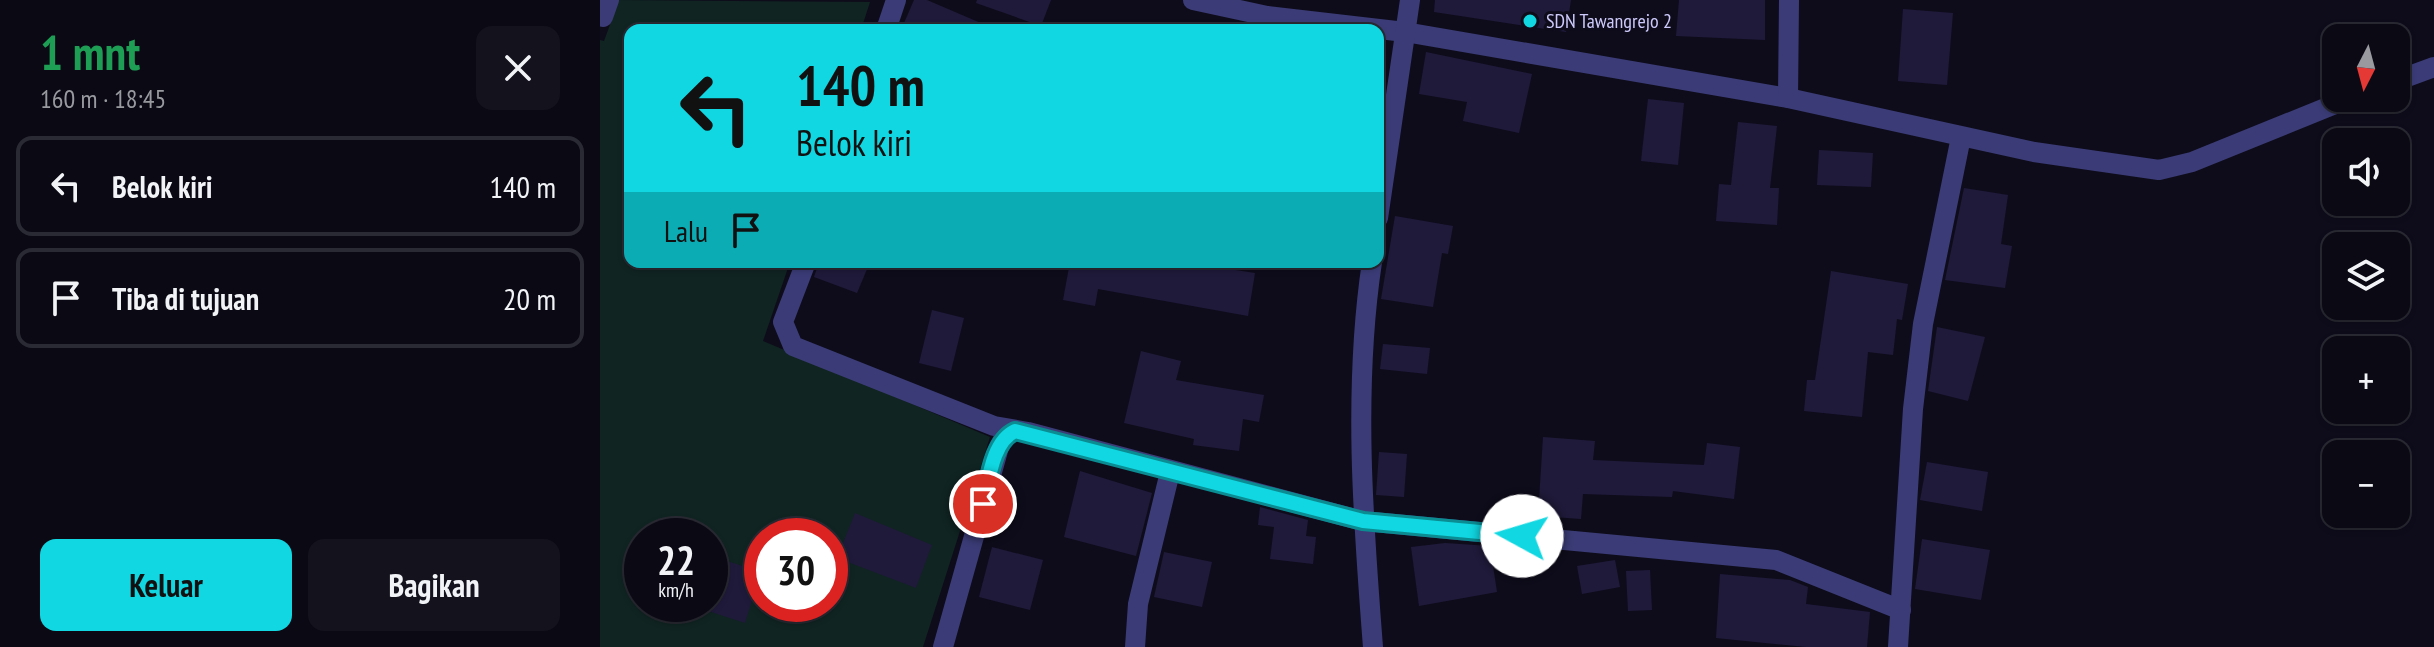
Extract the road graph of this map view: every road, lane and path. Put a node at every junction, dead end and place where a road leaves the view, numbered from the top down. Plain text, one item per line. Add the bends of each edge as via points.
1 (896, 0) edge
2 (1193, 0) edge
3 (1410, 0) edge
4 (1789, 0) edge
5 (888, 24) edge
6 (1336, 24) edge
7 (1384, 30) edge
8 (1405, 32) junction
9 (2434, 67) edge
10 (2410, 76) edge
11 (1788, 98) junction
12 (2322, 109) edge
13 (1961, 137) junction
14 (1384, 177) edge
15 (804, 268) edge
16 (1371, 268) edge
17 (1015, 431) junction
18 (1170, 472) junction
19 (1363, 521) junction
20 (1901, 610) junction
21 (943, 647) edge
22 (1135, 647) edge
23 (1373, 647) edge
24 (1898, 647) edge

1 - 5 street
2 - 6 street
3 - 8 street
4 - 11 street
7 - 8 street
8 - 11 street
8 - 14 street
9 - 10 street
11 - 13 street
12 - 13 street via 2192,162 2159,170
13 - 20 street via 1923,324
15 - 17 street via 783,322 793,346
16 - 19 street via 1364,311
17 - 18 street
17 - 21 street via 999,447
18 - 19 street
18 - 22 street via 1138,604
19 - 20 street via 1776,560
19 - 23 street
20 - 24 street

